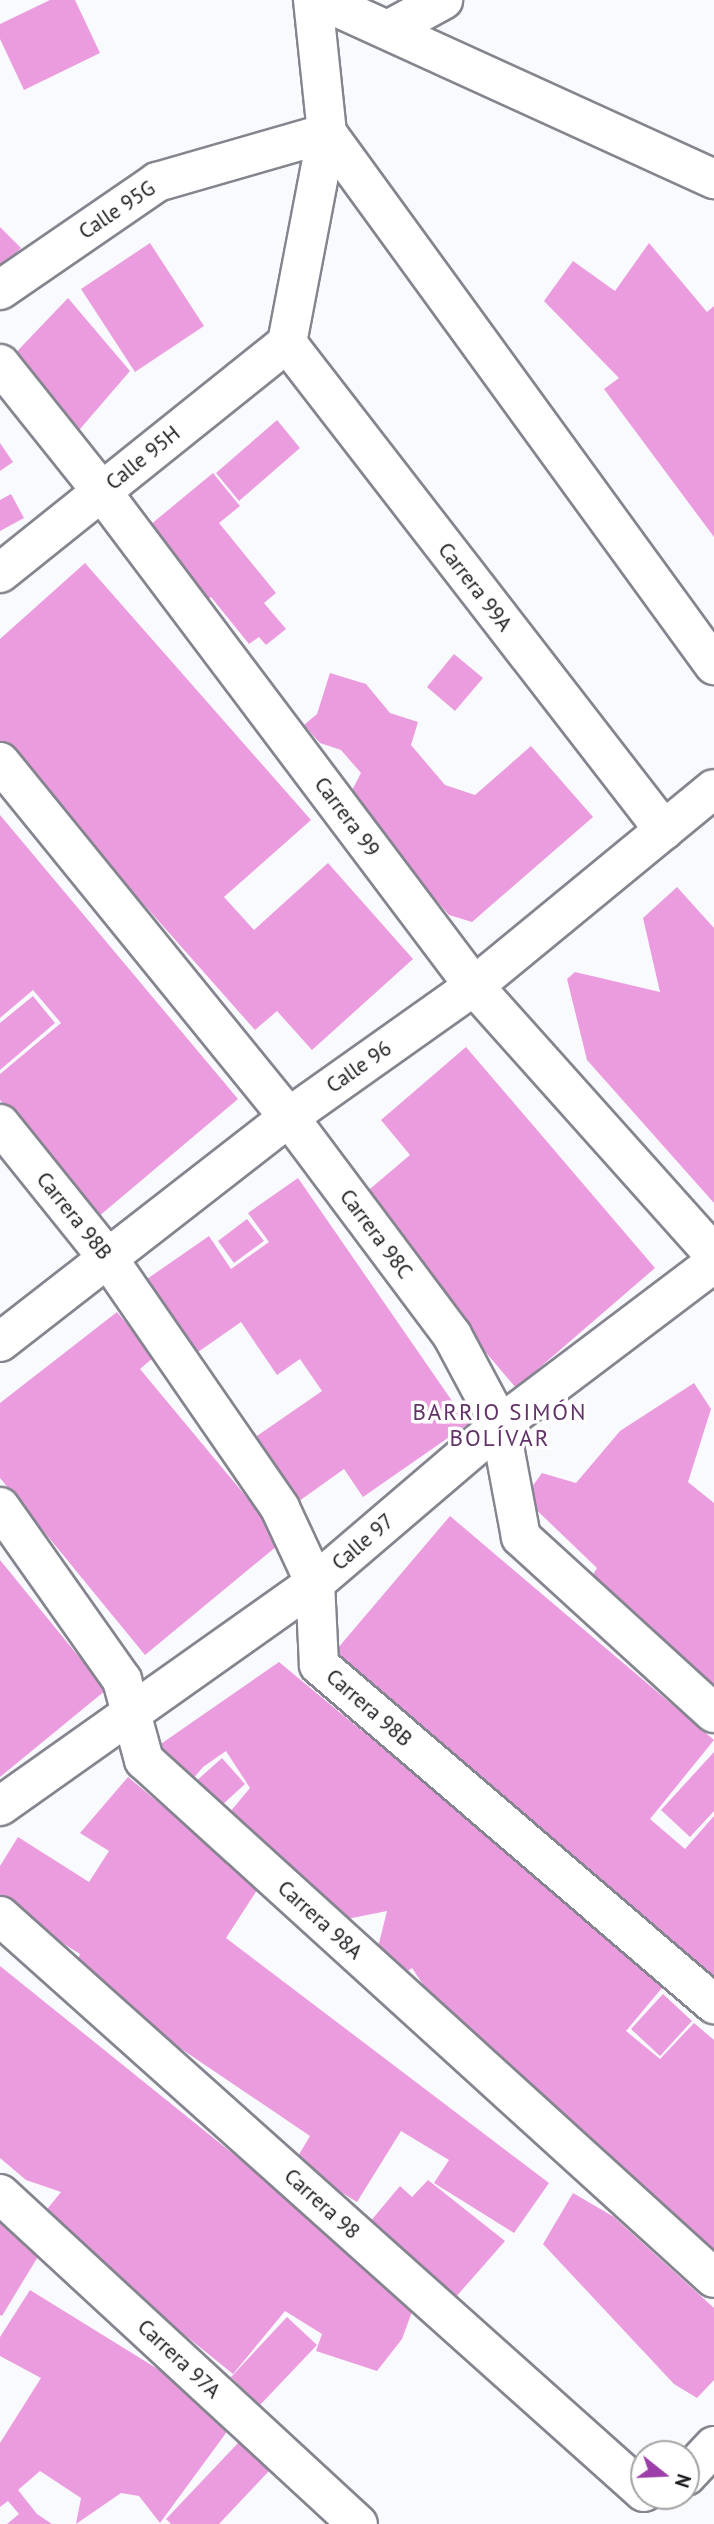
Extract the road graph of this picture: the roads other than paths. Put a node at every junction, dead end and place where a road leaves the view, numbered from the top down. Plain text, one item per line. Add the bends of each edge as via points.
1 (313, 0) edge
2 (321, 0) edge
3 (443, 0) edge
4 (388, 30) junction
5 (327, 133) junction
6 (714, 179) edge
7 (0, 290) edge
8 (287, 343) junction
9 (0, 364) edge
10 (102, 492) junction
11 (0, 573) edge
12 (714, 665) edge
13 (0, 762) edge
14 (714, 789) edge
15 (664, 830) junction
16 (474, 986) junction
17 (289, 1117) junction
18 (0, 1124) edge
19 (714, 1254) edge
20 (107, 1257) junction
21 (714, 1263) edge
22 (0, 1342) edge
23 (500, 1425) junction
24 (0, 1507) edge
25 (315, 1583) junction
26 (714, 1713) edge
27 (131, 1716) junction
28 (0, 1806) edge
29 (0, 1916) edge
30 (714, 2004) edge
31 (0, 2194) edge
32 (714, 2278) edge
33 (714, 2446) edge
34 (700, 2461) edge
35 (630, 2475) edge
36 (358, 2524) edge

1 - 5 street
2 - 4 street
3 - 4 street
4 - 6 street
5 - 7 street, Calle 95G via 157,182
5 - 8 street
5 - 12 street
8 - 10 street, Calle 95H
8 - 15 street, Carrera 99A
9 - 10 street, Carrera 99
10 - 11 street, Calle 95H
10 - 16 street, Carrera 99
13 - 17 street, Carrera 98C
14 - 15 street, Calle 96
15 - 16 street, Calle 96
16 - 17 street, Calle 96
16 - 19 street, Carrera 99
17 - 20 street, Calle 96
17 - 23 street, Carrera 98C via 452,1335
18 - 20 street, Carrera 98B
20 - 22 street, Calle 96
20 - 25 street, Carrera 98B via 280,1508
21 - 23 street, Calle 97
23 - 25 street, Calle 97
23 - 26 street, Carrera 98C via 521,1537
24 - 27 street, Carrera 98A via 121,1680
25 - 27 street, Calle 97
25 - 30 street, Carrera 98B via 319,1665
27 - 28 street, Calle 97
27 - 32 street, Carrera 98A via 144,1760
29 - 35 street, Carrera 98
31 - 36 street, Carrera 97A
33 - 34 street

